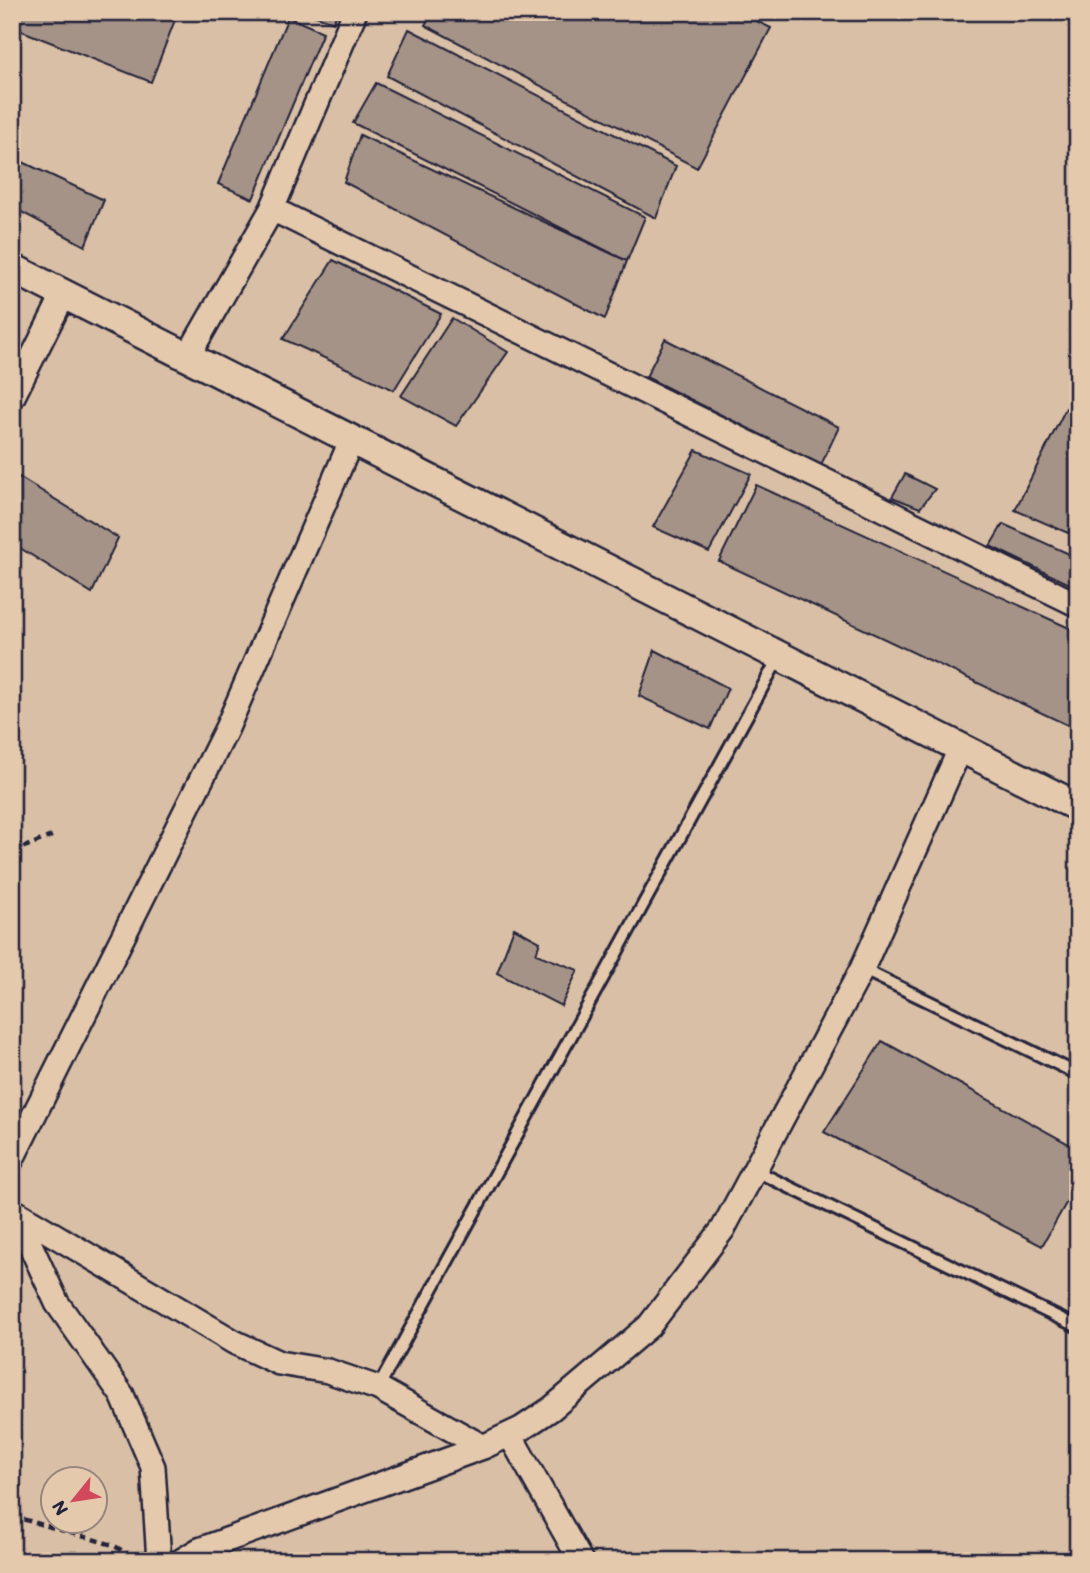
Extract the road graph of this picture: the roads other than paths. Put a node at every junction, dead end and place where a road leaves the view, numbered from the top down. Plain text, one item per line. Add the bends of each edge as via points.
1 (355, 12) edge
2 (272, 209) junction
3 (12, 268) edge
4 (64, 294) junction
5 (188, 356) junction
6 (12, 398) edge
7 (352, 439) junction
8 (1078, 605) edge
9 (780, 655) junction
10 (961, 747) junction
11 (1074, 798) edge
12 (862, 969) junction
13 (1078, 1073) edge
14 (12, 1159) edge
15 (756, 1171) junction
16 (12, 1209) edge
17 (12, 1221) edge
18 (1078, 1327) edge
19 (378, 1388) junction
20 (521, 1429) junction
21 (484, 1447) junction
22 (159, 1561) edge
23 (181, 1561) edge
24 (582, 1561) edge

1 - 2 street
2 - 5 street
2 - 8 street
3 - 4 street
4 - 5 street
4 - 6 street
5 - 7 street
7 - 9 street
7 - 14 street via 227,728
9 - 10 street
9 - 19 lane
10 - 11 street
10 - 12 street
12 - 13 lane
12 - 15 street
15 - 18 lane
15 - 20 street via 723,1229 649,1326
16 - 19 street via 234,1342 279,1363 328,1371
17 - 22 street via 28,1240 57,1303 122,1395 153,1467
19 - 21 street
20 - 21 street
20 - 24 street via 510,1435
21 - 23 street via 200,1550

